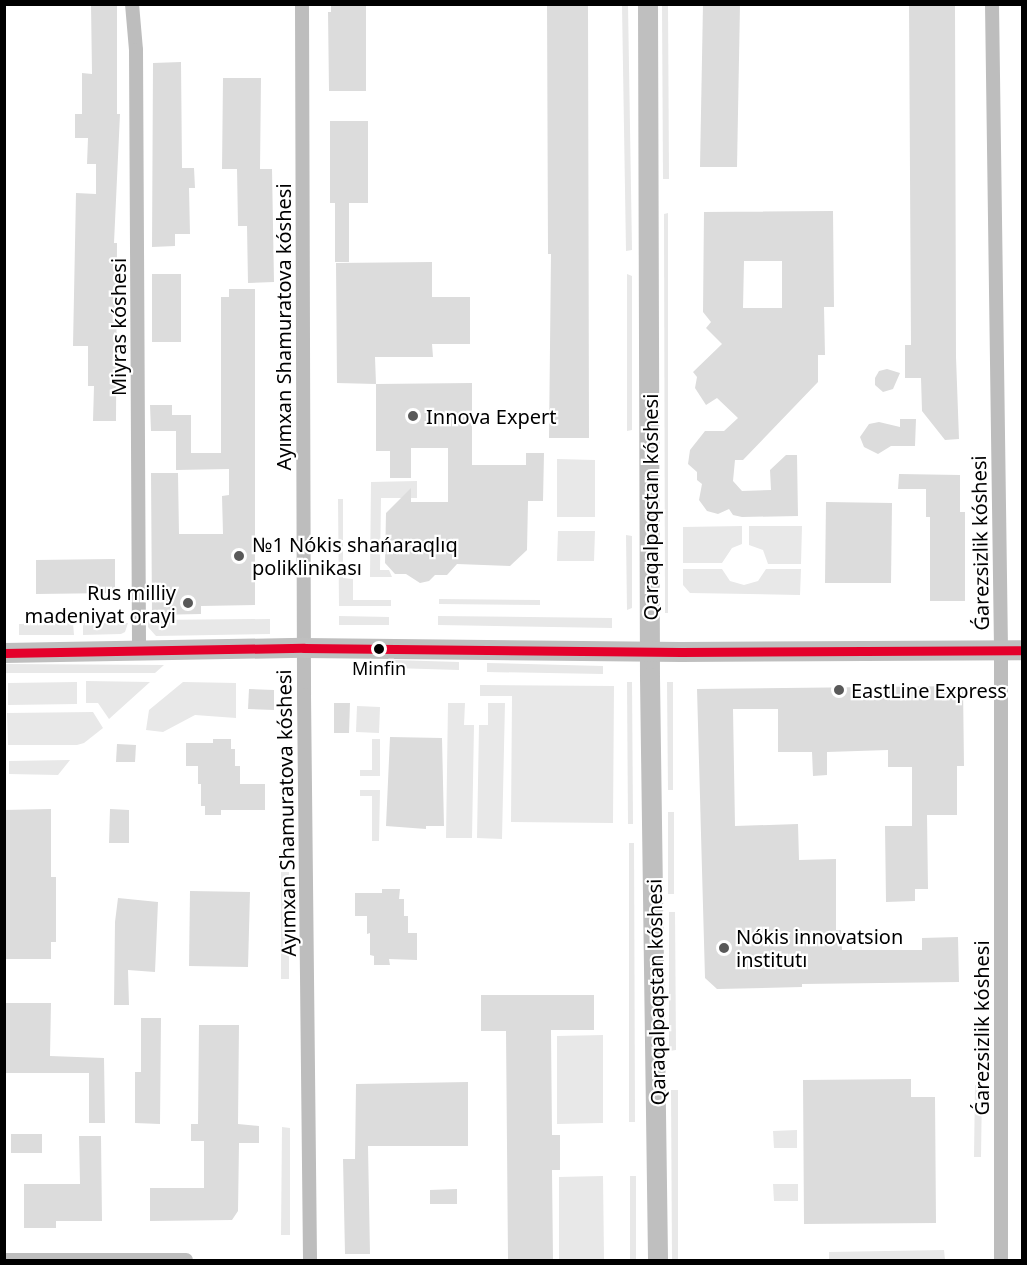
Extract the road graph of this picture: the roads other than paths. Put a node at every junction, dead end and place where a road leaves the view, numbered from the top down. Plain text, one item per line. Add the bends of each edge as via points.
1 (132, 4) edge
2 (302, 4) edge
3 (648, 4) edge
4 (992, 4) edge
5 (304, 648) junction
6 (1001, 650) junction
7 (1023, 650) edge
8 (139, 651) junction
9 (650, 652) junction
10 (4, 653) edge
11 (4, 1260) edge
12 (186, 1260) edge
13 (310, 1260) edge
14 (658, 1260) edge
15 (1001, 1260) edge

1 - 8 street, Miyras kóshesi via 136,50
2 - 5 street, Ayımxan Shamuratova kóshesi
3 - 9 street, Qaraqalpaqstan kóshesi
4 - 6 street, Ǵarezsizlik kóshesi
5 - 8 street
5 - 9 street
5 - 13 street, Ayımxan Shamuratova kóshesi
6 - 7 street
6 - 9 street
6 - 15 street, Ǵarezsizlik kóshesi
8 - 10 street
9 - 14 street, Qaraqalpaqstan kóshesi
11 - 12 street

